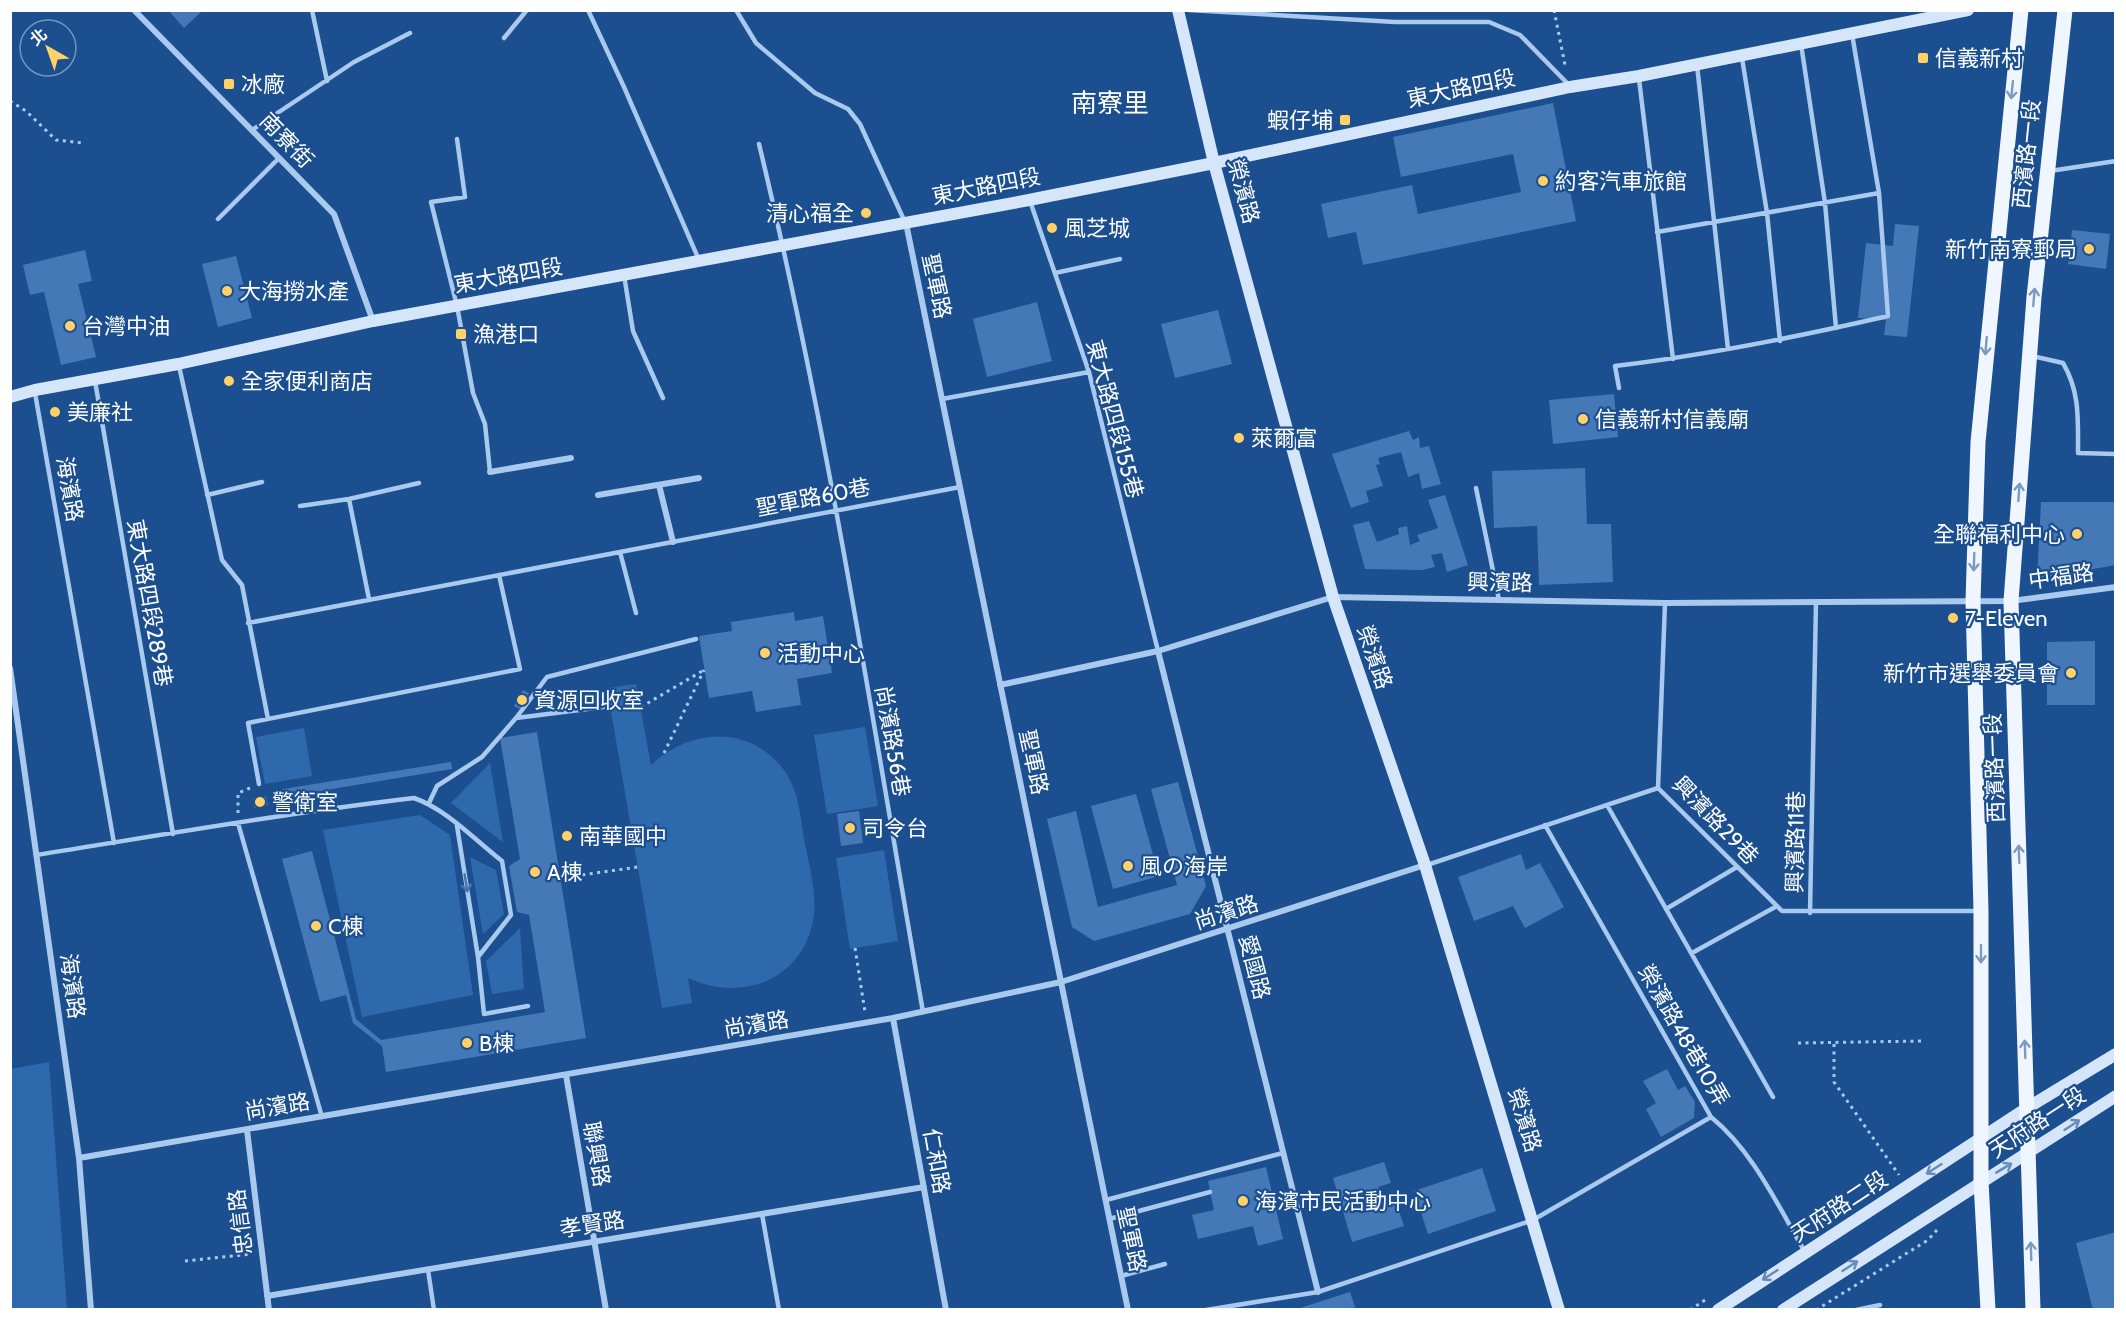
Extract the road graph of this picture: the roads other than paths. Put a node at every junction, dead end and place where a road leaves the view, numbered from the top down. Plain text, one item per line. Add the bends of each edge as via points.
1 (134, 10) edge
2 (312, 10) edge
3 (527, 10) edge
4 (588, 10) edge
5 (736, 10) edge
6 (1178, 10) edge
7 (1189, 10) edge
8 (1968, 10) edge
9 (2020, 10) edge
10 (2065, 10) edge
11 (410, 33) dead end
12 (1852, 34) junction
13 (504, 38) dead end
14 (1801, 44) junction
15 (1742, 56) junction
16 (1697, 64) junction
17 (1639, 76) junction
18 (327, 81) junction
19 (1570, 87) junction
20 (252, 130) junction
21 (457, 139) dead end
22 (759, 144) dead end
23 (279, 158) junction
24 (2115, 161) edge
25 (1214, 163) junction
26 (2047, 171) junction
27 (1879, 193) junction
28 (1029, 200) junction
29 (1824, 203) junction
30 (1767, 213) junction
31 (218, 219) dead end
32 (1714, 222) junction
33 (906, 223) junction
34 (1657, 232) junction
35 (784, 246) junction
36 (1120, 259) dead end
37 (699, 262) junction
38 (1055, 273) junction
39 (624, 275) junction
40 (457, 306) junction
41 (373, 321) junction
42 (1836, 328) junction
43 (1780, 341) junction
44 (1728, 349) junction
45 (2029, 355) junction
46 (1673, 359) junction
47 (178, 364) junction
48 (1089, 372) junction
49 (94, 378) junction
50 (1620, 388) dead end
51 (35, 390) junction
52 (10, 397) edge
53 (663, 398) dead end
54 (942, 399) junction
55 (2115, 454) edge
56 (571, 458) dead end
57 (490, 472) joint
58 (699, 478) dead end
59 (262, 482) dead end
60 (419, 483) dead end
61 (659, 485) junction
62 (960, 487) junction
63 (1476, 488) dead end
64 (207, 495) junction
65 (598, 495) dead end
66 (349, 499) junction
67 (300, 506) dead end
68 (838, 510) junction
69 (673, 542) junction
70 (620, 552) junction
71 (499, 575) junction
72 (2115, 587) edge
73 (1333, 597) junction
74 (369, 599) junction
75 (1499, 600) junction
76 (1973, 601) junction
77 (2011, 601) junction
78 (1816, 602) junction
79 (1665, 603) junction
80 (636, 613) dead end
81 (248, 622) junction
82 (696, 639) dead end
83 (1158, 651) junction
84 (10, 668) edge
85 (1000, 685) junction
86 (611, 706) dead end
87 (516, 718) junction
88 (268, 719) junction
89 (259, 784) road end
90 (1658, 788) junction
91 (429, 803) junction
92 (1607, 804) junction
93 (238, 823) junction
94 (1545, 825) junction
95 (457, 826) junction
96 (173, 834) junction
97 (114, 843) junction
98 (36, 855) junction
99 (1425, 866) junction
100 (1737, 867) junction
101 (1777, 906) junction
102 (1666, 909) junction
103 (1980, 911) junction
104 (1810, 912) junction
105 (1227, 930) junction
106 (1692, 953) junction
107 (478, 957) junction
108 (1061, 982) junction
109 (528, 1006) dead end
110 (923, 1012) junction
111 (893, 1018) junction
112 (2115, 1054) edge
113 (566, 1075) junction
114 (2115, 1096) edge
115 (1773, 1097) dead end
116 (2027, 1108) junction
117 (322, 1117) junction
118 (1711, 1117) junction
119 (247, 1130) junction
120 (1982, 1137) junction
121 (1283, 1153) junction
122 (2028, 1154) junction
123 (79, 1158) junction
124 (1981, 1182) junction
125 (924, 1187) junction
126 (1210, 1192) dead end
127 (1106, 1200) junction
128 (762, 1214) junction
129 (1109, 1219) junction
130 (1533, 1220) junction
131 (594, 1242) junction
132 (1805, 1252) junction
133 (1165, 1264) dead end
134 (428, 1269) junction
135 (1121, 1276) junction
136 (1318, 1292) junction
137 (267, 1296) junction
138 (1880, 1305) dead end
139 (1787, 1309) edge
140 (91, 1310) edge
141 (269, 1310) edge
142 (435, 1310) edge
143 (606, 1310) edge
144 (779, 1310) edge
145 (946, 1310) edge
146 (1128, 1310) edge
147 (1206, 1310) edge
148 (1559, 1310) edge
149 (1718, 1310) edge
150 (1856, 1310) edge
151 (1988, 1310) edge
152 (2033, 1310) edge

1 - 20 street, 南寮街
2 - 18 lane
3 - 13 lane
4 - 37 lane
5 - 33 lane via 756,43 815,93 848,109 860,124
6 - 25 street, 榮濱路
7 - 19 lane via 1395,22 1489,21 1520,35
8 - 12 street, 東大路四段
9 -> 76 main road, 西濱路一段 via 1978,442
10 - 26 main road, 西濱路一段
11 - 18 lane
12 - 14 street, 東大路四段
12 - 27 lane
14 - 15 street, 東大路四段
14 - 29 lane
15 - 16 street, 東大路四段
15 - 30 lane
16 - 17 street, 東大路四段
16 - 32 lane
17 - 19 street, 東大路四段
17 - 34 lane
18 - 20 lane
19 - 25 street, 東大路四段
20 - 23 street, 南寮街
21 - 40 lane via 465,197 431,202
22 - 35 lane, 尚濱路56巷
23 - 31 lane
23 - 41 street, 南寮街 via 334,214
24 - 26 lane
25 - 28 street, 東大路四段
25 - 73 street, 榮濱路
45 -> 26 main road, 西濱路一段
27 - 29 lane
27 - 42 lane via 1888,316
28 - 33 street, 東大路四段
28 - 38 lane, 東大路四段155巷
29 - 30 lane
29 - 42 lane
30 - 32 lane
30 - 43 lane
32 - 34 lane
32 - 44 lane
33 - 35 street, 東大路四段
33 - 54 street, 聖軍路
34 - 46 lane
35 - 37 street, 東大路四段
35 - 68 lane, 尚濱路56巷
36 - 38 lane
37 - 39 street, 東大路四段
38 - 48 lane, 東大路四段155巷
39 - 40 street, 東大路四段
39 - 53 lane via 633,331
40 - 41 street, 東大路四段
40 - 57 lane via 473,393 485,424
41 - 47 street, 東大路四段
42 - 43 lane
43 - 44 lane
44 - 46 lane
45 - 55 lane via 2062,363 2073,381 2078,403 2078,453
77 -> 45 main road, 西濱路一段
46 - 50 lane via 1615,366
47 - 49 street, 東大路四段
47 - 64 lane
48 - 54 lane
48 - 83 lane, 東大路四段155巷
49 - 51 street, 東大路四段
49 - 96 lane, 東大路四段289巷
51 - 52 street, 東大路四段
51 - 97 lane, 海濱路
54 - 62 street, 聖軍路
56 - 57 street
58 - 61 street
59 - 64 lane
60 - 66 lane
61 - 65 street
61 - 69 street
62 - 68 lane, 聖軍路60巷
62 - 85 street, 聖軍路
63 - 75 lane
64 - 81 lane via 222,560 242,585
66 - 67 lane
66 - 74 lane
68 - 69 lane, 聖軍路60巷
68 - 110 lane, 尚濱路56巷
69 - 70 lane, 聖軍路60巷
70 - 71 lane, 聖軍路60巷
70 - 80 lane
71 - 74 lane, 聖軍路60巷
71 - 88 lane via 520,669
72 - 77 street, 中福路
73 - 75 street, 興濱路
73 - 83 street, 興濱路
73 - 99 street, 榮濱路
74 - 81 lane, 聖軍路60巷
75 - 79 street, 興濱路
76 - 77 street, 興濱路
76 - 78 street, 興濱路
76 - 103 main road, 西濱路一段
116 -> 77 main road, 西濱路一段
78 - 79 street, 興濱路
78 - 104 lane, 興濱路11巷
79 - 90 lane, 興濱路29巷
81 - 88 lane
82 - 87 lane via 547,677
83 - 85 street, 興濱路
83 - 105 street, 愛國路
84 - 98 street, 海濱路
85 - 108 street, 聖軍路
86 - 87 lane
87 - 91 lane via 482,757 437,786
88 - 89 lane via 248,723
90 - 92 lane
90 - 100 lane, 興濱路29巷
91 - 93 lane via 414,798 285,813
91 - 95 lane
92 - 94 lane
92 - 102 lane
93 - 96 lane
93 - 117 lane
94 - 99 lane
94 - 118 lane, 榮濱路48巷10弄
95 -> 107 lane
95 - 107 lane via 502,861 511,915
96 - 97 lane
97 - 98 lane
98 - 123 street, 海濱路
99 - 105 street, 尚濱路
99 - 130 street, 榮濱路
100 - 101 lane, 興濱路29巷
100 - 102 lane
101 - 104 lane via 1782,911
101 - 106 lane
102 - 106 lane
103 - 104 lane, 興濱路11巷
103 -> 120 main road, 西濱路一段
105 - 108 street, 尚濱路
105 - 121 street, 愛國路
106 - 115 lane
107 - 109 lane via 484,1014
108 - 110 street, 尚濱路
108 - 127 street, 聖軍路
110 - 111 street, 尚濱路
111 - 113 street, 尚濱路
111 - 125 street, 仁和路
112 - 116 street, 天府路一段
113 - 117 street, 尚濱路
113 - 131 street, 聯興路
122 -> 114 street, 天府路一段
116 - 120 street, 天府路一段
116 - 122 main road, 西濱路一段
117 - 119 street, 尚濱路
118 - 130 lane
118 - 132 lane, 榮濱路48巷10弄 via 1727,1131 1777,1203
119 - 123 street, 尚濱路
119 - 137 street, 忠信路
120 - 124 main road, 西濱路一段
120 -> 132 street, 天府路二段
121 - 127 lane
121 - 136 street, 愛國路
124 -> 122 street, 天府路一段
152 -> 122 main road, 西濱路一段
123 - 140 street, 海濱路
139 -> 124 street
124 - 151 main road
125 - 128 street, 孝賢路
125 - 145 street, 仁和路
126 - 129 lane
127 - 129 street, 聖軍路
128 - 131 street, 孝賢路
128 - 144 lane
129 - 135 street, 聖軍路
130 - 136 lane
130 - 148 street, 榮濱路
131 - 134 street, 孝賢路
131 - 143 street, 聯興路
132 -> 149 street, 天府路二段
133 - 135 lane
134 - 137 street, 孝賢路
134 - 142 lane
135 - 146 street, 聖軍路
136 - 147 lane
137 - 141 street, 忠信路
138 - 150 lane

